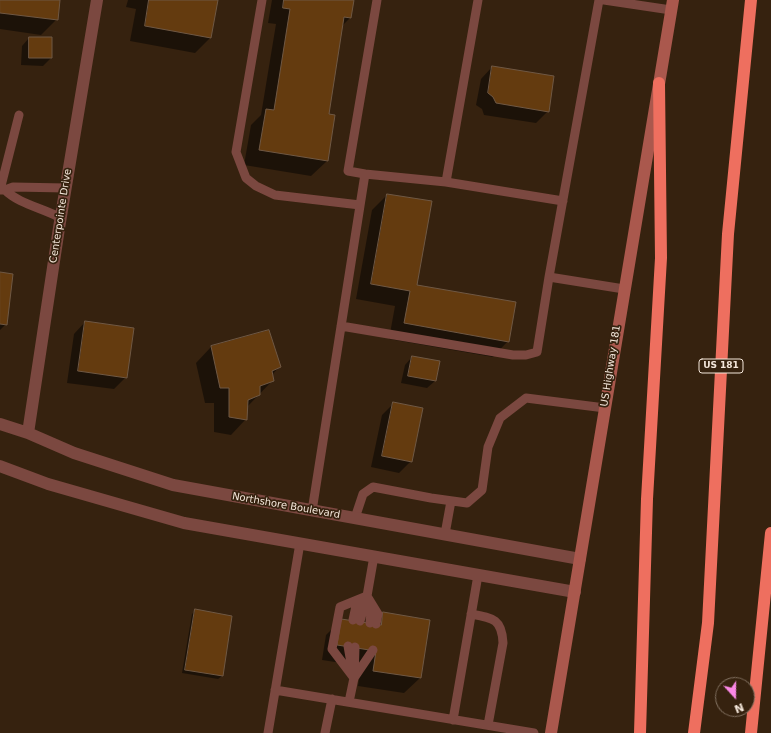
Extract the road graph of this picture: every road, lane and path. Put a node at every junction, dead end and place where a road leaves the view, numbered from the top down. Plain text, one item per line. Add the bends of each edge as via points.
1 (97, 0) edge
2 (262, 0) edge
3 (377, 0) edge
4 (478, 0) edge
5 (599, 0) edge
6 (604, 0) edge
7 (751, 0) edge
8 (672, 5) edge
9 (659, 84) junction
10 (19, 115) dead end
11 (365, 174) junction
12 (446, 182) junction
13 (66, 188) junction
14 (2, 190) edge
15 (563, 201) junction
16 (360, 205) junction
17 (61, 218) junction
18 (549, 276) junction
19 (624, 289) junction
20 (341, 326) junction
21 (605, 408) junction
22 (0, 424) edge
23 (28, 433) junction
24 (0, 466) edge
25 (452, 501) junction
26 (312, 511) junction
27 (355, 518) junction
28 (771, 533) edge
29 (444, 534) junction
30 (300, 543) junction
31 (374, 556) junction
32 (580, 559) junction
33 (478, 575) junction
34 (575, 592) junction
35 (367, 596) junction
36 (471, 614) junction
37 (357, 621) dead end
38 (373, 624) dead end
39 (351, 647) dead end
40 (369, 650) dead end
41 (354, 678) junction
42 (275, 690) junction
43 (332, 699) junction
44 (349, 702) junction
45 (453, 720) junction
46 (474, 723) junction
47 (488, 725) junction
48 (268, 733) edge
49 (325, 733) edge
50 (472, 733) edge
51 (534, 733) edge
52 (551, 733) edge
53 (640, 733) edge
54 (694, 733) edge
55 (751, 733) edge

1 - 13 street, Centerpointe Drive
2 - 16 lane via 236,152 246,178 275,195
3 - 11 lane via 348,172
4 - 12 lane
5 - 15 lane
6 - 8 lane
7 - 54 highway, US 181 via 728,234 708,623
8 - 9 main road, US Highway 181
9 - 19 main road, US Highway 181
9 - 53 highway via 661,258 648,499
10 - 14 lane
11 - 12 lane
11 - 16 lane
12 - 15 lane
13 - 14 lane via 13,187
13 - 17 street, Centerpointe Drive
14 - 17 lane
15 - 18 lane
16 - 20 lane
17 - 23 street, Centerpointe Drive
18 - 19 lane
18 - 20 lane via 537,352 526,355 513,355
19 - 21 main road, US Highway 181
20 - 26 lane
21 - 25 lane via 526,398 500,418 488,447 482,490 467,503
21 - 32 main road, US Highway 181
22 - 23 street, Northshore Boulevard
23 - 26 street, Northshore Boulevard via 74,454 172,485
24 - 30 street via 48,484 184,523
25 - 27 lane via 373,487 363,494
25 - 29 lane
26 - 27 street, Northshore Boulevard
27 - 29 street, Northshore Boulevard
28 - 55 highway
29 - 32 street, Northshore Boulevard
30 - 31 street
30 - 42 lane
31 - 33 street
31 - 35 lane
32 - 34 main road, US Highway 181
33 - 34 street
33 - 36 lane
34 - 52 main road, US Highway 181
35 - 37 lane via 356,606
35 - 38 lane
35 - 41 lane via 340,607 332,649
36 - 45 lane
36 - 47 lane via 490,617 499,624 502,633 503,643
39 - 41 lane
40 - 41 lane
41 - 44 lane
42 - 43 lane
42 - 48 lane
43 - 44 lane
43 - 49 lane
44 - 45 lane
45 - 46 lane
46 - 47 lane
46 - 50 lane
47 - 51 lane

